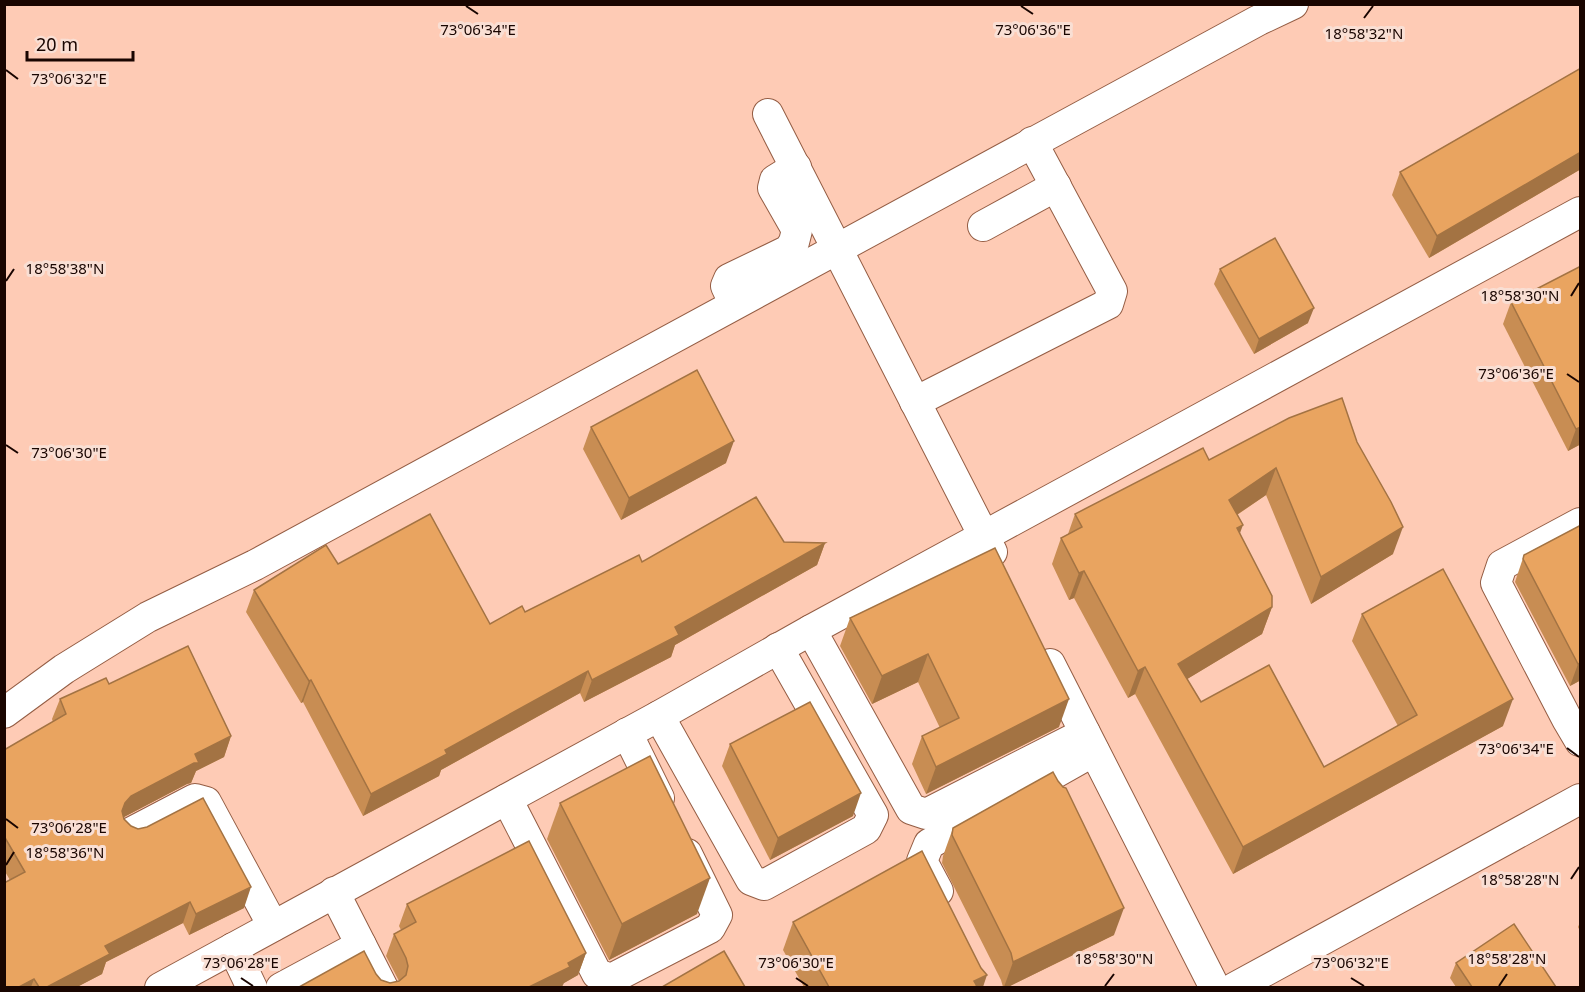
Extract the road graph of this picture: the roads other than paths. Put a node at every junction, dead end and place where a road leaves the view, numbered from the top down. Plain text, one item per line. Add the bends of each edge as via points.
1 (1293, 4) edge
2 (768, 114) dead end
3 (1032, 142) junction
4 (796, 168) junction
5 (1056, 186) junction
6 (1581, 212) edge
7 (983, 226) dead end
8 (836, 248) junction
9 (789, 262) junction
10 (915, 402) junction
11 (1581, 523) edge
12 (984, 536) junction
13 (1005, 577) edge
14 (811, 630) junction
15 (1037, 639) edge
16 (778, 648) junction
17 (4, 713) edge
18 (659, 716) junction
19 (627, 734) junction
20 (1581, 741) edge
21 (1090, 742) junction
22 (1051, 774) junction
23 (507, 799) junction
24 (1581, 799) edge
25 (1063, 801) edge
26 (132, 832) edge
27 (334, 892) junction
28 (949, 914) edge
29 (273, 926) junction
30 (361, 945) junction
31 (233, 948) junction
32 (160, 987) edge
33 (252, 987) edge
34 (281, 987) edge
35 (383, 987) edge
36 (1215, 987) edge
37 (1234, 987) edge

1 - 3 street
2 - 4 street
3 - 5 street
3 - 8 street
4 - 8 street
4 - 9 street via 775,180 773,188 797,230
5 - 7 street
5 - 10 street via 1112,291 1108,304
6 - 12 street
8 - 9 street
8 - 10 street
9 - 17 street via 757,278 734,303 255,564 148,617 64,669
10 - 12 street
11 - 20 street via 1502,565 1496,583
12 - 13 street
12 - 14 street
14 - 16 street
14 - 21 street via 911,809 926,814
15 - 21 street
16 - 18 street
16 - 18 street via 873,815 866,829 764,885 751,880
18 - 19 street
19 - 23 street
19 - 23 street via 717,915 710,928 611,979 597,974
21 - 22 street
21 - 36 street
22 - 25 street
22 - 28 street via 929,844 922,861
23 - 27 street
24 - 37 street
26 - 29 street via 195,799 206,802
27 - 29 street
27 - 30 street
29 - 31 street
30 - 34 street
30 - 35 street
31 - 32 street
31 - 33 street

